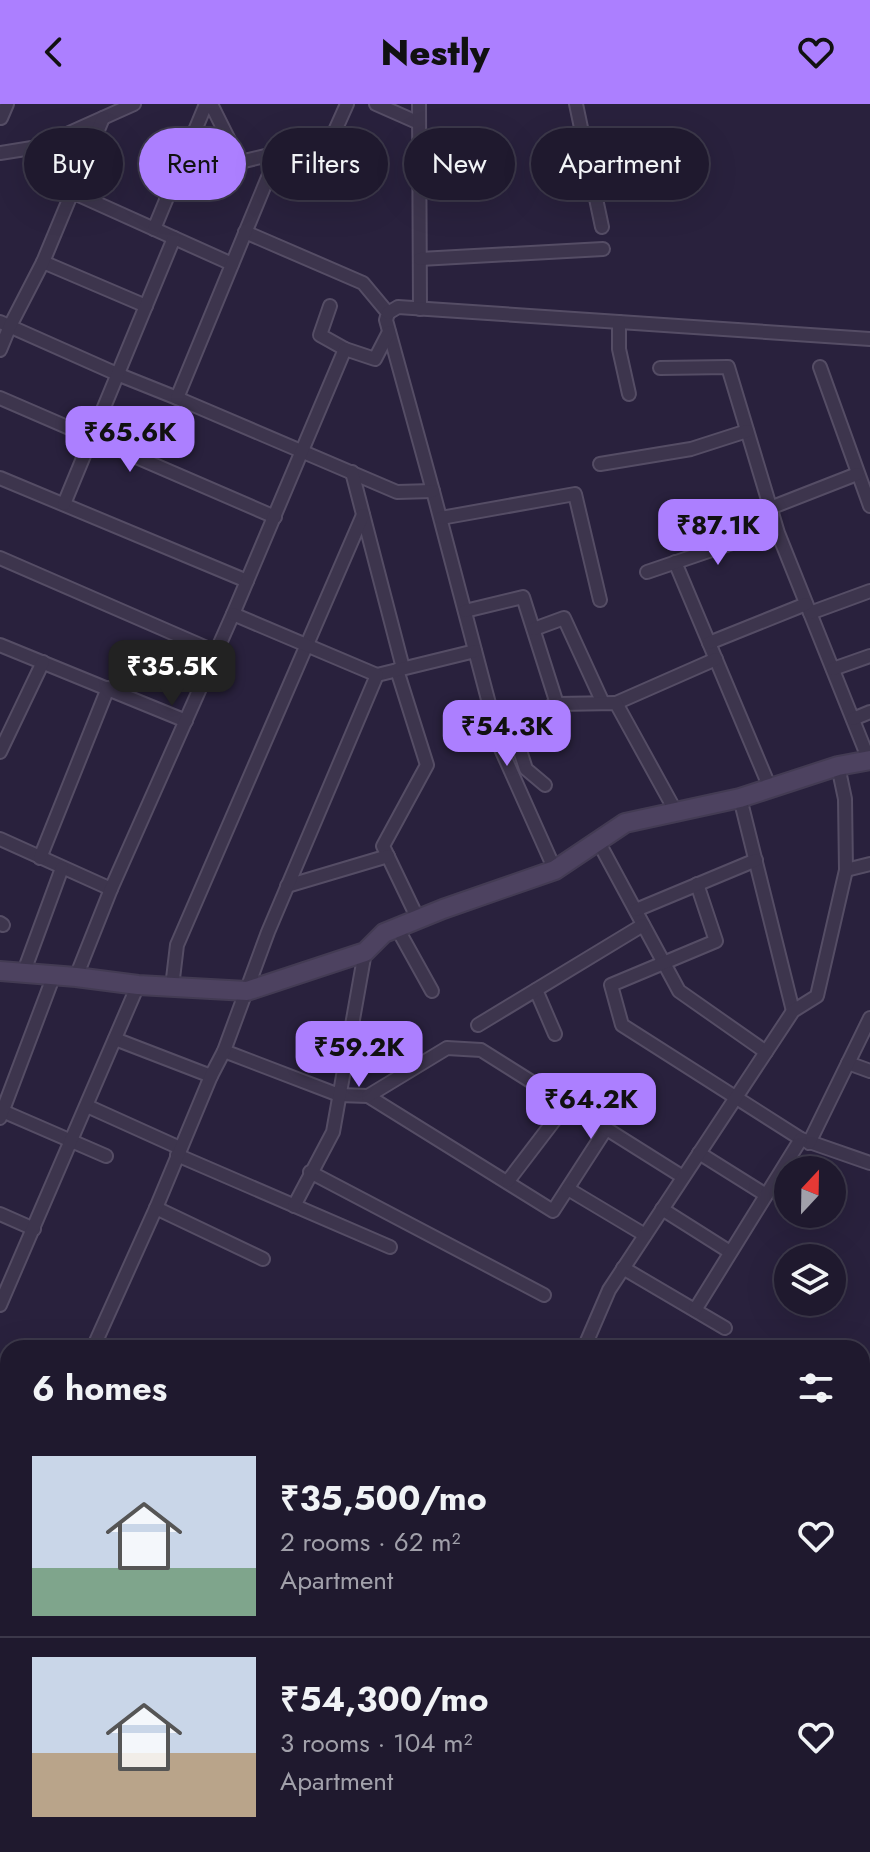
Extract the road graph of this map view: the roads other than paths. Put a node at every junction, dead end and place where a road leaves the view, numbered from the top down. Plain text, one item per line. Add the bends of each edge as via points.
1 (7, 104) edge
2 (134, 104) edge
3 (209, 104) edge
4 (347, 104) edge
5 (376, 104) edge
6 (419, 104) edge
7 (576, 104) edge
8 (1, 118) edge
9 (103, 118) junction
10 (419, 123) junction
11 (99, 128) edge
12 (336, 128) edge
13 (3, 152) edge
14 (262, 157) edge
15 (0, 166) edge
16 (262, 191) edge
17 (69, 200) edge
18 (90, 200) edge
19 (602, 227) dead end
20 (154, 229) junction
21 (245, 232) junction
22 (174, 238) junction
23 (603, 249) dead end
24 (420, 259) junction
25 (43, 262) junction
26 (232, 264) junction
27 (146, 306) junction
28 (330, 306) dead end
29 (420, 309) junction
30 (388, 313) junction
31 (619, 322) junction
32 (5, 324) edge
33 (389, 332) junction
34 (870, 339) edge
35 (345, 349) junction
36 (0, 350) edge
37 (820, 367) dead end
38 (660, 368) dead end
39 (117, 374) junction
40 (629, 394) dead end
41 (0, 398) edge
42 (177, 398) junction
43 (747, 431) junction
44 (91, 438) junction
45 (302, 453) junction
46 (600, 464) dead end
47 (352, 472) junction
48 (857, 474) junction
49 (0, 478) edge
50 (433, 491) junction
51 (64, 504) junction
52 (870, 506) edge
53 (770, 508) junction
54 (363, 515) junction
55 (275, 517) junction
56 (441, 518) junction
57 (776, 528) junction
58 (0, 558) edge
59 (675, 562) junction
60 (647, 572) dead end
61 (247, 581) junction
62 (870, 591) edge
63 (600, 600) dead end
64 (808, 608) junction
65 (465, 611) junction
66 (233, 614) junction
67 (534, 629) junction
68 (709, 643) junction
69 (0, 645) edge
70 (307, 646) junction
71 (475, 651) junction
72 (216, 652) junction
73 (870, 656) edge
74 (716, 659) junction
75 (43, 662) junction
76 (400, 669) junction
77 (833, 669) junction
78 (377, 675) junction
79 (108, 688) junction
80 (609, 703) junction
81 (557, 704) junction
82 (870, 712) edge
83 (853, 719) junction
84 (186, 721) junction
85 (511, 723) junction
86 (496, 729) junction
87 (0, 752) edge
88 (870, 760) edge
89 (838, 766) junction
90 (545, 785) dead end
91 (770, 788) junction
92 (740, 798) junction
93 (676, 812) junction
94 (0, 839) edge
95 (598, 841) junction
96 (388, 856) junction
97 (40, 858) junction
98 (756, 860) junction
99 (870, 864) edge
100 (62, 868) junction
101 (555, 870) junction
102 (846, 870) junction
103 (697, 884) junction
104 (287, 886) junction
105 (111, 889) junction
106 (636, 910) junction
107 (418, 919) junction
108 (643, 925) junction
109 (397, 928) junction
110 (365, 952) junction
111 (663, 962) junction
112 (0, 971) edge
113 (23, 974) junction
114 (54, 975) junction
115 (76, 977) junction
116 (138, 985) junction
117 (172, 987) junction
118 (536, 990) junction
119 (247, 991) junction
120 (432, 991) dead end
121 (793, 1011) junction
122 (870, 1018) edge
123 (478, 1025) dead end
124 (555, 1034) dead end
125 (115, 1039) junction
126 (224, 1051) junction
127 (766, 1052) junction
128 (848, 1063) junction
129 (870, 1071) edge
130 (211, 1076) junction
131 (339, 1095) junction
132 (368, 1096) junction
133 (736, 1097) junction
134 (566, 1105) junction
135 (87, 1106) junction
136 (1, 1113) edge
137 (606, 1129) junction
138 (72, 1141) junction
139 (805, 1141) junction
140 (179, 1151) junction
141 (699, 1153) junction
142 (106, 1156) dead end
143 (870, 1163) edge
144 (310, 1172) junction
145 (683, 1177) junction
146 (508, 1181) junction
147 (568, 1189) junction
148 (766, 1195) junction
149 (294, 1206) junction
150 (156, 1208) junction
151 (662, 1209) junction
152 (0, 1214) edge
153 (34, 1229) junction
154 (645, 1235) junction
155 (390, 1247) dead end
156 (730, 1252) junction
157 (263, 1259) dead end
158 (623, 1268) junction
159 (544, 1295) dead end
160 (0, 1305) edge
161 (695, 1310) junction
162 (725, 1328) dead end
163 (97, 1340) edge
164 (587, 1340) edge

1 - 8 street
2 - 9 street
3 - 14 street via 240,162
3 - 20 street
4 - 12 street
5 - 10 street
6 - 10 street
7 - 19 street
9 - 11 street
9 - 13 street via 38,147
10 - 24 street
13 - 15 street
16 - 21 street
17 - 25 street
18 - 20 street
20 - 22 street
21 - 26 street
21 - 30 street via 363,283
22 - 26 street
22 - 27 street
23 - 24 street
24 - 29 street
25 - 27 street
25 - 32 street
26 - 42 street
27 - 39 street
28 - 35 street via 320,335
29 - 30 street via 398,307
29 - 31 street
30 - 33 street
31 - 34 street
31 - 40 street
32 - 36 street
32 - 39 street
33 - 35 street via 375,359
33 - 50 street
35 - 45 street
37 - 48 street
38 - 43 street via 728,367
39 - 42 street
39 - 44 street
41 - 44 street
42 - 45 street
43 - 46 street via 691,449
43 - 53 street
44 - 51 street
44 - 55 street
45 - 47 street
45 - 55 street
47 - 50 street via 397,492
47 - 54 street
48 - 52 street
48 - 53 street
49 - 51 street
50 - 56 street
51 - 61 street
53 - 57 street
54 - 70 street
54 - 76 street
55 - 61 street
56 - 63 street via 575,494
56 - 65 street
57 - 59 street
57 - 64 street
58 - 72 street
59 - 60 street
59 - 68 street
61 - 66 street
62 - 64 street
64 - 68 street
64 - 77 street
65 - 67 street via 523,597
65 - 71 street
66 - 70 street
66 - 72 street
67 - 80 street via 564,618
67 - 81 street
68 - 74 street
69 - 75 street
70 - 78 street
70 - 117 street via 177,945
71 - 76 street
71 - 86 street
72 - 84 street
73 - 77 street
74 - 80 street
74 - 91 street
75 - 79 street
75 - 87 street
76 - 78 street
76 - 96 street via 427,765 383,846
77 - 83 street
78 - 104 street
79 - 84 street
79 - 97 street
80 - 81 street
80 - 93 street
81 - 85 street
82 - 83 street
83 - 88 street
84 - 105 street
85 - 86 street
85 - 90 street via 526,769
86 - 101 street
88 - 89 street
89 - 91 street
89 - 102 street via 845,799
91 - 92 street
92 - 93 street
92 - 98 street
93 - 95 street via 625,823
94 - 97 street
95 - 101 street
95 - 106 street
96 - 104 street
96 - 107 street
97 - 100 street
98 - 103 street
98 - 121 street
99 - 102 street
100 - 105 street
100 - 113 street
101 - 107 street
102 - 121 street via 817,996
103 - 106 street
103 - 111 street via 716,941
104 - 119 street
105 - 115 street
106 - 108 street
107 - 109 street
108 - 111 street
108 - 118 street
109 - 110 street
109 - 120 street
110 - 119 street
110 - 131 street
111 - 127 street via 679,991
111 - 133 street via 611,985 622,1025
112 - 113 street
113 - 114 street
114 - 115 street
114 - 136 street
115 - 116 street
116 - 117 street
116 - 125 street
117 - 119 street
118 - 123 street
118 - 124 street
119 - 126 street
121 - 127 street
122 - 128 street
125 - 130 street
125 - 135 street
126 - 130 street
126 - 131 street
127 - 133 street
128 - 129 street
128 - 139 street
130 - 140 street
131 - 132 street
131 - 144 street via 333,1132
132 - 134 street via 447,1048 481,1050
132 - 146 street
133 - 139 street
133 - 141 street
134 - 137 street
134 - 146 street
135 - 138 street
135 - 140 street
136 - 138 street
137 - 145 street
137 - 147 street
138 - 142 street
138 - 153 street
139 - 143 street
139 - 148 street
140 - 149 street
140 - 150 street
141 - 145 street
141 - 148 street
144 - 149 street
144 - 159 street
145 - 151 street
146 - 147 street via 553,1211
147 - 154 street
148 - 156 street
149 - 155 street
150 - 157 street
150 - 163 street
151 - 154 street
151 - 156 street
152 - 153 street
153 - 160 street
154 - 158 street
156 - 161 street
158 - 161 street
158 - 164 street
161 - 162 street

